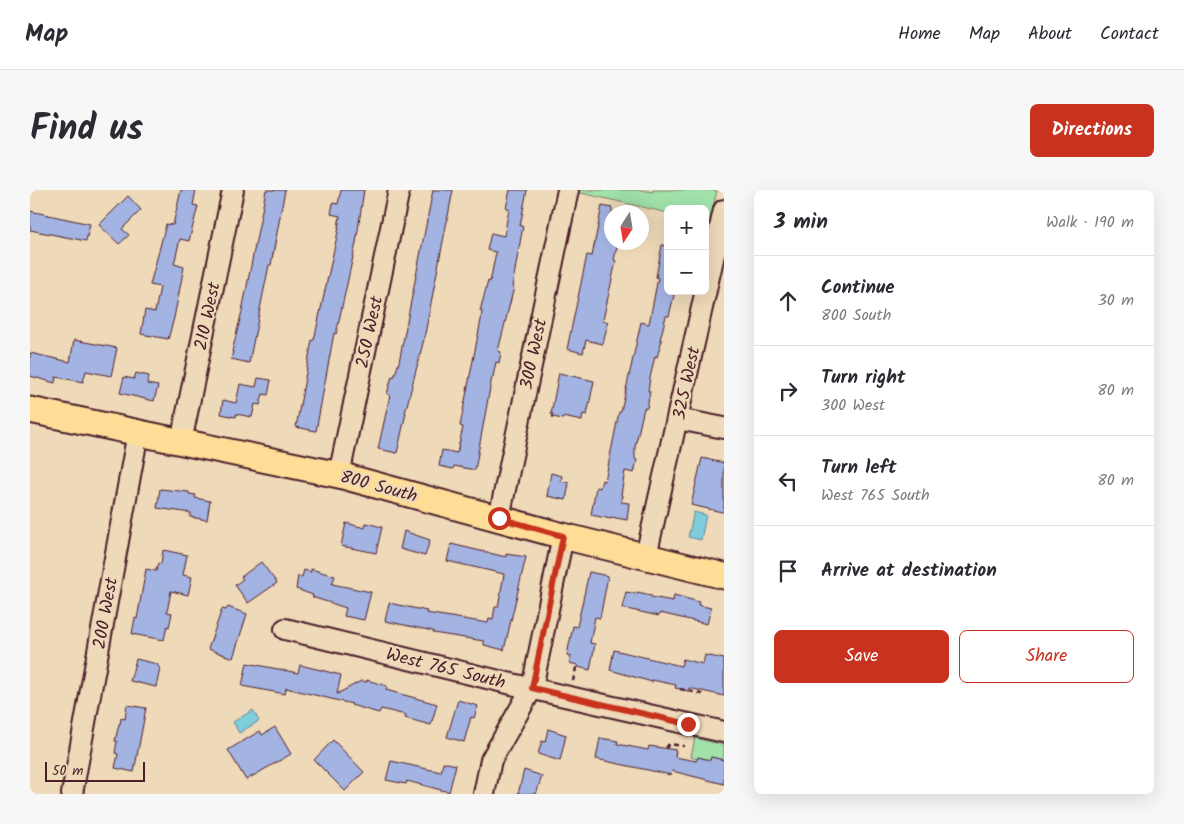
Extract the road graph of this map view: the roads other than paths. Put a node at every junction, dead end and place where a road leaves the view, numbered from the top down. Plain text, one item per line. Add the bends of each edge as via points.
1 (233, 190) edge
2 (399, 190) edge
3 (568, 190) edge
4 (724, 210) edge
5 (30, 410) edge
6 (678, 419) junction
7 (724, 428) edge
8 (138, 432) junction
9 (181, 442) junction
10 (340, 475) junction
11 (499, 518) junction
12 (563, 536) junction
13 (646, 556) junction
14 (724, 576) edge
15 (285, 629) dead end
16 (532, 688) junction
17 (724, 732) edge
18 (72, 794) edge
19 (484, 794) edge

1 - 9 street, 210 West
2 - 10 street, 250 West
3 - 11 street, 300 West
4 - 6 street, 325 West
5 - 8 main road, 800 South
6 - 7 street
6 - 13 street, 325 West
8 - 9 main road, 800 South
8 - 18 street, 200 West
9 - 10 main road, 800 South
10 - 11 main road, 800 South
11 - 12 main road, 800 South
12 - 13 main road, 800 South
12 - 16 street
13 - 14 main road, 800 South
15 - 16 street, West 765 South
16 - 17 street, West 765 South
16 - 19 street via 491,760

